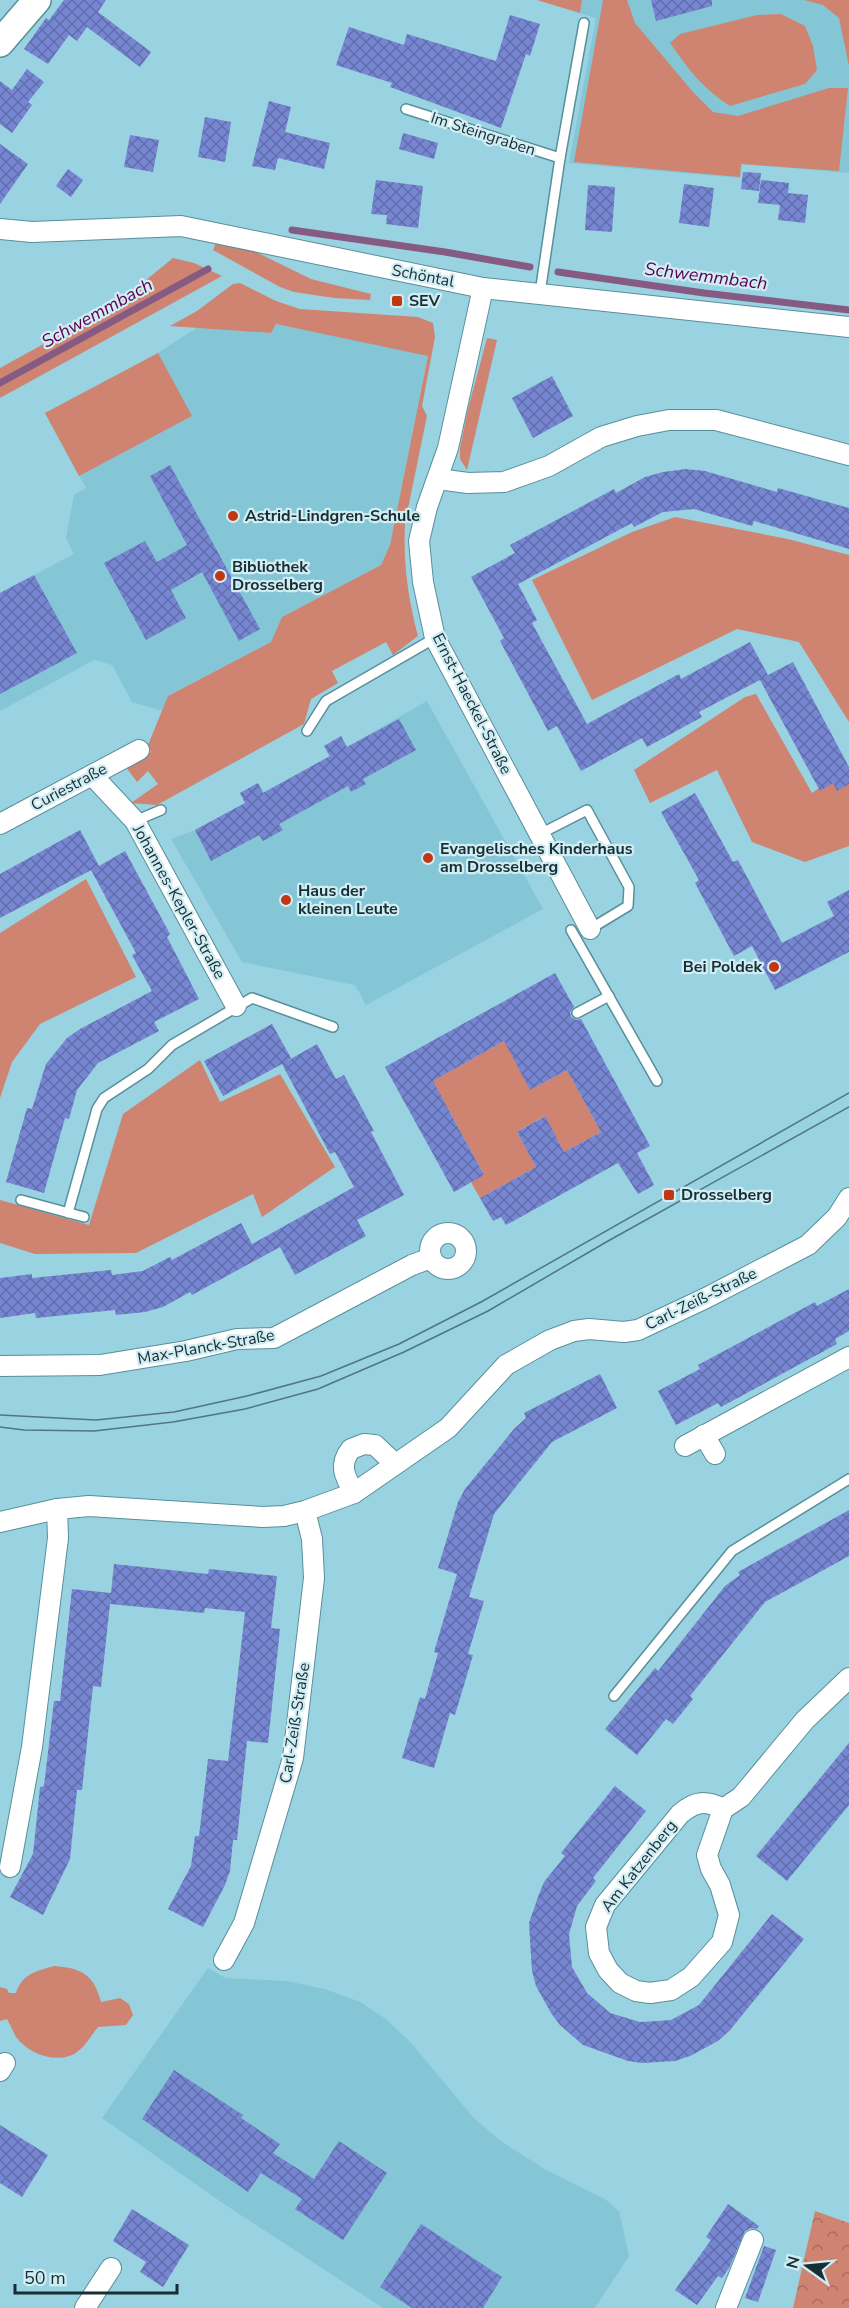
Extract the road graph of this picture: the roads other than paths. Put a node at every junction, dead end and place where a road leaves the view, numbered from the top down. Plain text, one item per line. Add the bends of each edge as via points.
1 (37, 0) edge
2 (584, 23) dead end
3 (0, 43) edge
4 (406, 109) dead end
5 (560, 158) junction
6 (0, 229) edge
7 (483, 288) junction
8 (540, 293) junction
9 (849, 327) edge
10 (849, 455) edge
11 (438, 479) junction
12 (435, 638) junction
13 (307, 731) dead end
14 (139, 750) dead end
15 (92, 775) junction
16 (161, 810) dead end
17 (135, 821) junction
18 (0, 824) edge
19 (540, 834) junction
20 (581, 929) junction
21 (609, 996) junction
22 (236, 1006) junction
23 (577, 1013) dead end
24 (333, 1027) dead end
25 (657, 1081) dead end
26 (849, 1198) edge
27 (21, 1200) dead end
28 (68, 1213) junction
29 (84, 1217) dead end
30 (431, 1258) dead end
31 (849, 1357) edge
32 (0, 1366) edge
33 (704, 1435) junction
34 (685, 1446) dead end
35 (715, 1454) dead end
36 (395, 1464) junction
37 (849, 1479) edge
38 (354, 1493) junction
39 (57, 1509) junction
40 (305, 1511) junction
41 (0, 1522) edge
42 (849, 1678) edge
43 (614, 1696) dead end
44 (723, 1809) junction
45 (10, 1867) dead end
46 (224, 1960) dead end
47 (753, 2240) dead end
48 (111, 2268) dead end
49 (85, 2308) edge
50 (726, 2308) edge

1 - 3 main road
2 - 5 lane
4 - 5 lane, Im Steingraben
5 - 8 lane
6 - 7 street, Schöntal via 32,232 181,226
7 - 8 street, Schöntal
7 - 11 street, Ernst-Haeckel-Straße
8 - 9 street, Schöntal
10 - 11 street via 716,420 669,420 601,437 549,466 504,482
11 - 12 street, Ernst-Haeckel-Straße via 419,541
12 - 13 lane via 326,701
12 - 19 street, Ernst-Haeckel-Straße
14 - 15 street, Curiestraße
15 - 17 street, Johannes-Kepler-Straße
15 - 18 street, Curiestraße
16 - 17 lane
17 - 22 street, Johannes-Kepler-Straße
19 - 20 street, Ernst-Haeckel-Straße
19 - 20 lane via 587,810 629,887 628,906
20 - 21 lane
21 - 23 lane
21 - 25 lane
22 - 24 lane via 252,998
22 - 28 lane via 172,1045 147,1069 104,1098 97,1109
26 - 36 street, Carl-Zeiß-Straße via 837,1217 808,1245 706,1298 638,1330 574,1331 506,1365 448,1428
27 - 28 lane
28 - 29 lane
30 - 32 street, Max-Planck-Straße via 274,1338 237,1339 100,1365
31 - 33 street
33 - 34 street
33 - 35 street
36 - 38 street, Carl-Zeiß-Straße
36 - 38 street via 375,1445 351,1449 343,1468
37 - 43 lane via 732,1551
38 - 40 street, Carl-Zeiß-Straße
39 - 40 street, Carl-Zeiß-Straße via 89,1506 262,1517
39 - 41 street, Carl-Zeiß-Straße
39 - 45 street via 58,1538 32,1747
40 - 46 street, Carl-Zeiß-Straße via 312,1539 314,1578 293,1758 244,1923
42 - 44 street via 805,1720 741,1797
44 - 44 street, Am Katzenberg via 699,1802 680,1814 605,1905 596,1926 599,1953 620,1983 650,1993 671,1990 691,1977 722,1942 729,1916 707,1855
47 - 50 street
48 - 49 street

